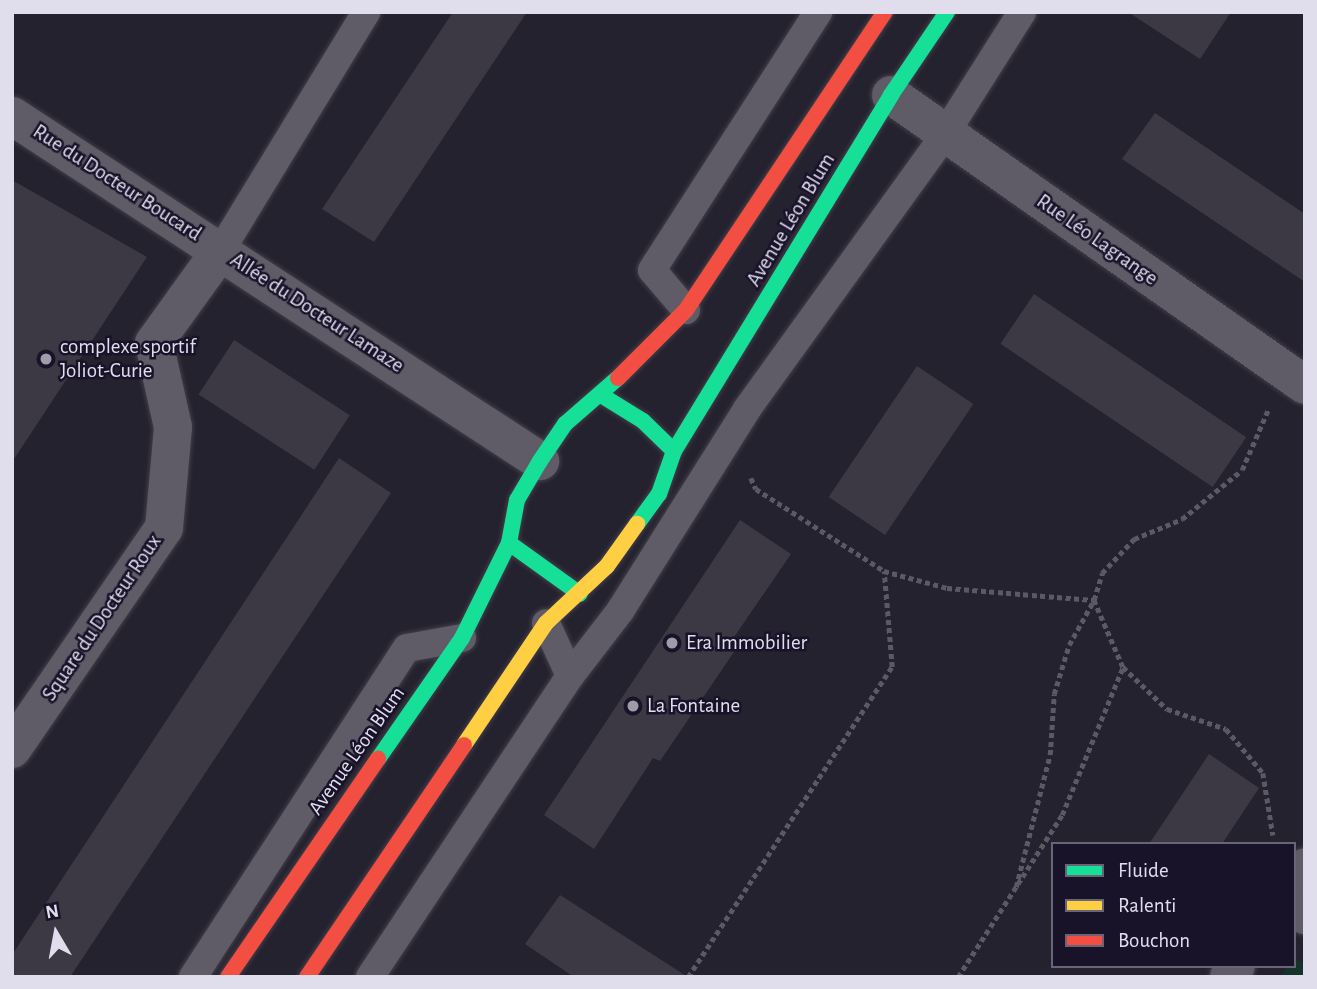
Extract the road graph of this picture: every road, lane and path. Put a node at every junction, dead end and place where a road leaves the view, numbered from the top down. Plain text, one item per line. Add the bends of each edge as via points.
1 (366, 12) edge
2 (818, 12) edge
3 (885, 12) edge
4 (947, 12) edge
5 (1022, 12) edge
6 (891, 95) junction
7 (12, 116) edge
8 (945, 134) junction
9 (221, 250) junction
10 (686, 310) junction
11 (1305, 384) edge
12 (601, 395) junction
13 (1271, 403) dead end
14 (732, 433) junction
15 (674, 451) junction
16 (540, 461) junction
17 (509, 543) junction
18 (884, 571) junction
19 (580, 594) junction
20 (1094, 600) junction
21 (546, 623) junction
22 (462, 638) junction
23 (1124, 667) junction
24 (570, 676) junction
25 (12, 749) edge
26 (1276, 842) edge
27 (1016, 887) junction
28 (193, 977) edge
29 (228, 977) edge
30 (307, 977) edge
31 (370, 977) edge
32 (688, 977) edge
33 (958, 977) edge

1 - 9 lane, Allée du Docteur Lamaze
2 - 10 lane via 652,271
3 - 10 main road, Avenue Léon Blum
4 - 6 main road, Avenue Léon Blum
5 - 8 lane
6 - 8 street, Rue Léo Lagrange
6 - 15 main road, Avenue Léon Blum
7 - 9 street, Rue du Docteur Boucard
8 - 11 street, Rue Léo Lagrange
8 - 14 lane
9 - 16 street, Allée du Docteur Lamaze
9 - 25 street, Square du Docteur Roux via 154,343 173,427 164,528
10 - 12 main road, Avenue Léon Blum
12 - 15 main road via 643,421
12 - 16 main road, Avenue Léon Blum via 565,424
13 - 20 path via 1242,470 1182,519 1134,540 1102,573
14 - 18 path via 755,489
14 - 24 lane via 620,611
15 - 19 main road, Avenue Léon Blum via 659,494 607,566
16 - 17 main road, Avenue Léon Blum via 517,499
17 - 19 main road
17 - 22 main road, Avenue Léon Blum
18 - 20 path via 947,588
18 - 32 path via 892,667
19 - 21 main road, Avenue Léon Blum
20 - 23 path
20 - 27 path via 1069,645 1054,694 1050,755
21 - 24 lane
21 - 30 main road, Avenue Léon Blum
22 - 28 lane via 407,648
22 - 29 main road, Avenue Léon Blum
23 - 26 path via 1167,709 1226,729 1264,773
23 - 27 path via 1062,815
24 - 31 lane
27 - 33 path

